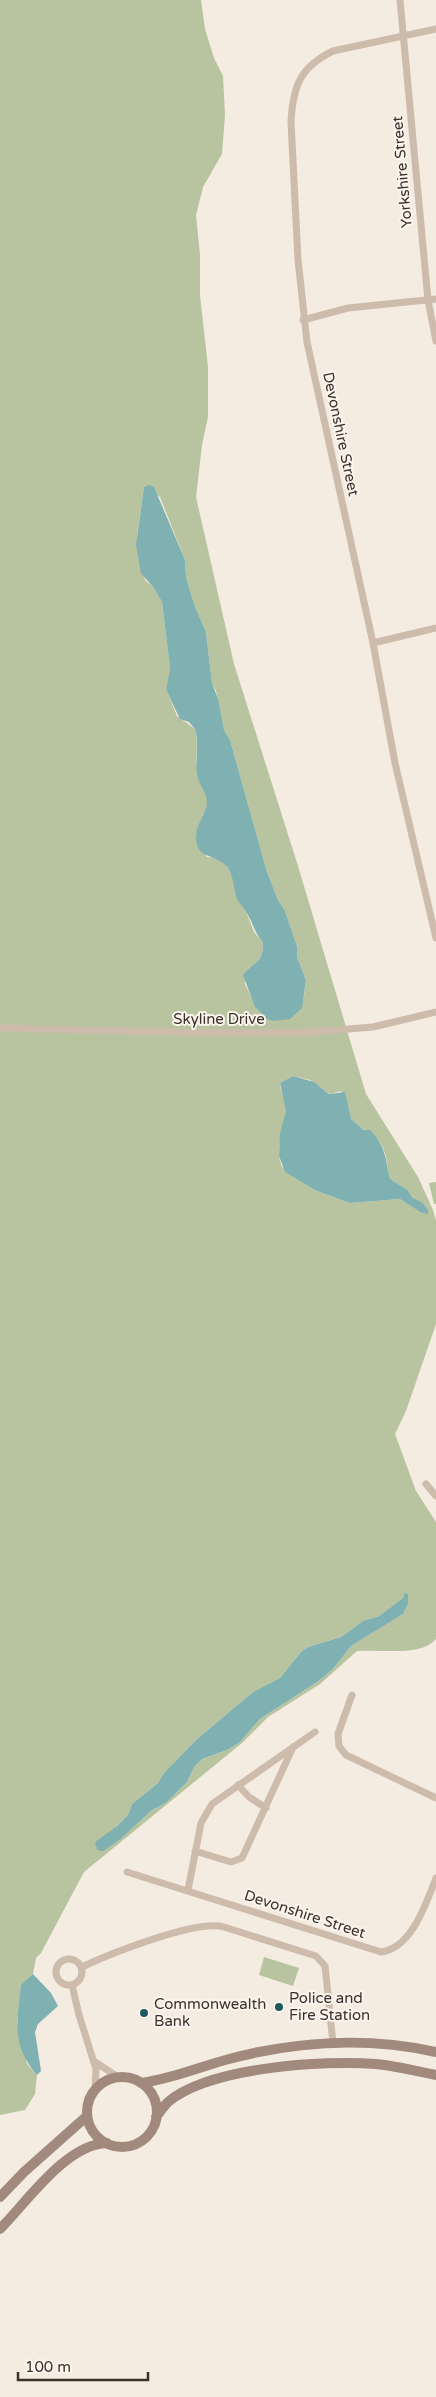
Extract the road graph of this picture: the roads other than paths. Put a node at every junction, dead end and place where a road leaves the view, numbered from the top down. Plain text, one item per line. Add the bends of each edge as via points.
1 (400, 0) edge
2 (436, 29) edge
3 (403, 37) junction
4 (436, 299) edge
5 (428, 300) junction
6 (304, 320) junction
7 (436, 341) edge
8 (436, 628) edge
9 (373, 643) junction
10 (436, 938) edge
11 (436, 1012) edge
12 (0, 1028) edge
13 (426, 1484) dead end
14 (436, 1496) edge
15 (352, 1695) dead end
16 (316, 1732) dead end
17 (293, 1747) junction
18 (238, 1785) junction
19 (436, 1798) edge
20 (266, 1808) junction
21 (195, 1851) junction
22 (127, 1872) dead end
23 (436, 1878) edge
24 (188, 1890) junction
25 (427, 1899) junction
26 (436, 1902) edge
27 (82, 1967) junction
28 (72, 1985) junction
29 (333, 2043) junction
30 (436, 2052) edge
31 (94, 2062) junction
32 (436, 2075) edge
33 (118, 2077) junction
34 (141, 2083) junction
35 (95, 2090) junction
36 (87, 2116) junction
37 (156, 2116) junction
38 (107, 2143) junction
39 (0, 2197) edge
40 (0, 2229) edge

1 - 3 street, Yorkshire Street
2 - 3 street, Devonshire Street
3 - 5 street, Yorkshire Street
3 - 6 street, Devonshire Street via 333,51 319,58 299,79 292,107 291,142
4 - 5 street
5 - 6 street via 348,308
5 - 7 street, Yorkshire Street
6 - 9 street, Devonshire Street
8 - 9 street
9 - 10 street, Devonshire Street via 395,762
11 - 12 street, Skyline Drive via 373,1027 299,1033
13 - 14 street
15 - 19 street via 338,1734 338,1746 346,1756
16 - 17 street
17 - 18 street
17 - 20 street
18 - 20 street
18 - 21 street via 212,1804 205,1814
20 - 21 street via 246,1852 237,1861
21 - 24 street
22 - 24 street, Devonshire Street
23 - 25 street, Devonshire Street
24 - 25 street, Devonshire Street via 381,1952 393,1949 403,1941
25 - 26 street
27 - 28 street via 81,1978
27 - 28 street via 69,1958 57,1967 59,1980
27 - 29 street via 104,1956 182,1932 224,1926 321,1960 326,1974
28 - 31 street
29 - 30 main road
29 - 34 main road via 249,2054 166,2079
31 - 33 street
31 - 35 street
32 - 37 main road via 377,2064 339,2063 260,2070 189,2090 168,2102
33 - 34 main road
33 - 35 main road
34 - 37 main road via 152,2095
35 - 36 main road via 89,2100
36 - 38 main road via 94,2132
36 - 39 main road
37 - 38 main road via 151,2130 141,2141 124,2146
38 - 40 main road via 94,2145 71,2157

